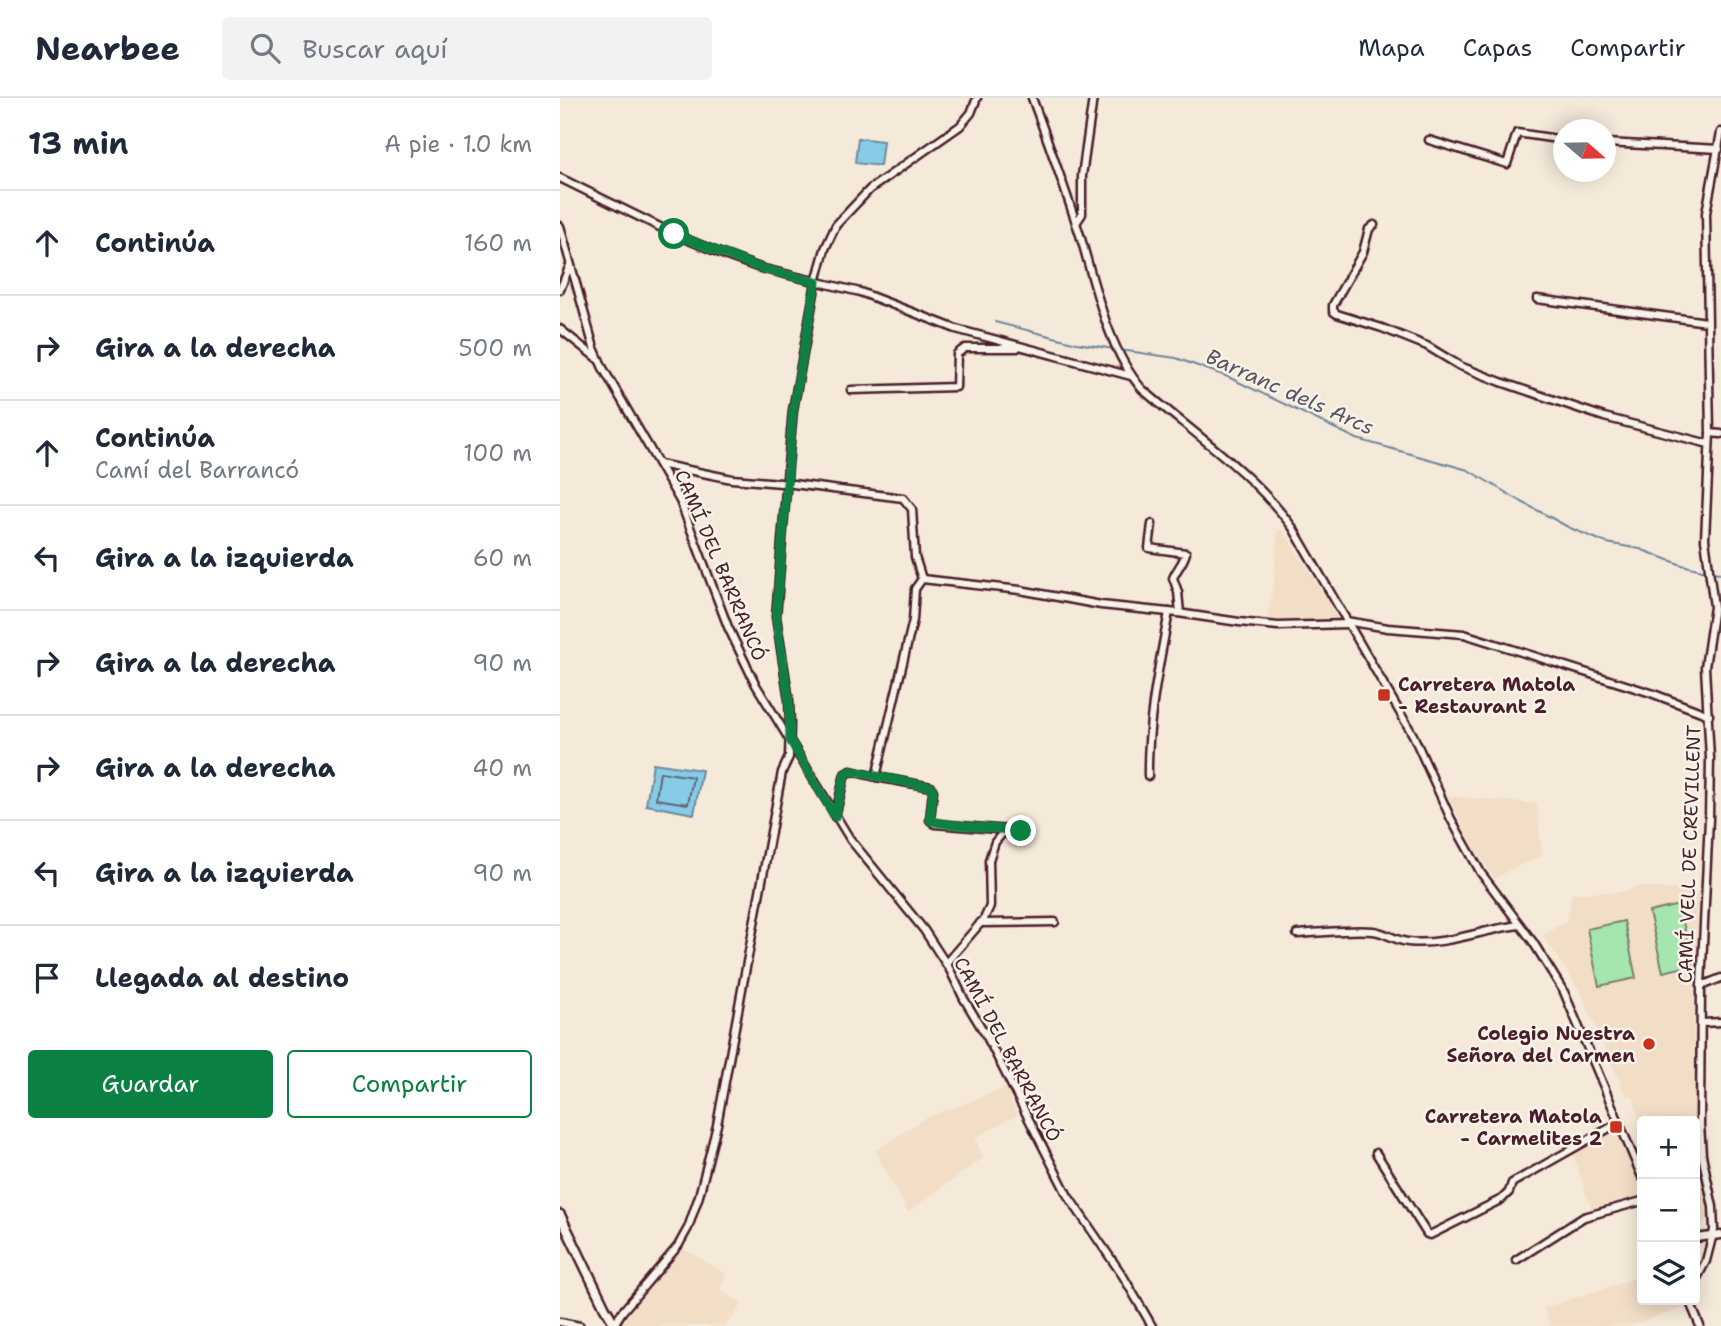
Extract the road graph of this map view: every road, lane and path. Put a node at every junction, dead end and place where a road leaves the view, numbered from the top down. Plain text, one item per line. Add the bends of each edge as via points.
1 (977, 98) edge
2 (1032, 98) edge
3 (1093, 98) edge
4 (1721, 132) edge
5 (1553, 138) edge
6 (1429, 140) dead end
7 (1616, 144) edge
8 (1719, 149) edge
9 (560, 178) edge
10 (1076, 223) junction
11 (1374, 225) dead end
12 (560, 226) edge
13 (570, 263) junction
14 (816, 282) junction
15 (560, 290) edge
16 (1537, 299) dead end
17 (1707, 322) junction
18 (560, 329) edge
19 (1026, 348) junction
20 (600, 361) junction
21 (1131, 376) junction
22 (852, 390) dead end
23 (1710, 433) junction
24 (1721, 434) edge
25 (1709, 444) junction
26 (659, 464) junction
27 (781, 483) dead end
28 (793, 484) dead end
29 (1152, 524) dead end
30 (922, 579) junction
31 (1169, 612) junction
32 (1181, 613) junction
33 (1347, 622) junction
34 (1709, 715) junction
35 (790, 740) junction
36 (1148, 776) dead end
37 (876, 777) junction
38 (835, 817) junction
39 (1006, 829) junction
40 (1021, 831) dead end
41 (1055, 922) dead end
42 (980, 923) junction
43 (1520, 925) junction
44 (1297, 934) dead end
45 (946, 963) junction
46 (1721, 978) edge
47 (1701, 986) junction
48 (1721, 1022) edge
49 (1702, 1023) junction
50 (1620, 1122) junction
51 (1376, 1153) dead end
52 (1637, 1164) edge
53 (1637, 1202) edge
54 (560, 1214) edge
55 (1718, 1235) edge
56 (1700, 1237) edge
57 (1516, 1260) dead end
58 (1700, 1272) edge
59 (1691, 1305) edge
60 (560, 1322) edge
61 (614, 1325) edge
62 (580, 1326) edge
63 (1152, 1326) edge
64 (1700, 1326) edge

1 - 14 street via 960,126 870,189 836,225
2 - 10 street
3 - 10 street via 1082,176 1082,214
4 - 8 street, CAMÍ VELL DE CREVILLENT
5 - 6 street via 1517,133 1507,164
7 - 8 street
8 - 17 street, CAMÍ VELL DE CREVILLENT via 1706,213
9 - 14 street via 716,252
10 - 21 street via 1110,328
11 - 25 street via 1333,305 1336,314 1382,328 1502,382 1604,417
12 - 13 street, CAMÍ DEL BARRANCÓ
13 - 15 street
13 - 20 street, CAMÍ DEL BARRANCÓ
14 - 19 street via 860,292 956,329
14 - 35 street via 793,410 776,617 789,700
16 - 17 street
17 - 23 street, CAMÍ VELL DE CREVILLENT
18 - 20 street
19 - 21 street
19 - 22 street via 965,348 957,354 956,387
20 - 26 street, CAMÍ DEL BARRANCÓ
21 - 33 street via 1277,507
23 - 24 street
23 - 25 street, CAMÍ VELL DE CREVILLENT
25 - 34 street, CAMÍ VELL DE CREVILLENT via 1705,539 1713,607 1704,667
26 - 27 street via 732,479
26 - 35 street, CAMÍ DEL BARRANCÓ via 680,500 740,654
28 - 30 street via 903,498 912,509 915,557
29 - 32 street via 1149,548 1186,553 1173,578
30 - 31 street
30 - 37 street via 915,589 913,620
31 - 32 street
31 - 36 street via 1153,702
32 - 33 street via 1278,626
33 - 34 street via 1464,634
33 - 43 street via 1413,735 1470,855
34 - 47 street, CAMÍ VELL DE CREVILLENT via 1709,864
35 - 38 street, CAMÍ DEL BARRANCÓ
35 - 61 street via 717,1125 699,1196 678,1246
37 - 38 street via 851,771 845,774
37 - 39 street via 931,787 930,820 935,824
38 - 45 street, CAMÍ DEL BARRANCÓ
39 - 40 street
39 - 42 street via 989,860 990,906
41 - 42 street
42 - 45 street
43 - 44 street via 1464,938 1408,942 1375,931
43 - 50 street via 1564,992
45 - 63 street, CAMÍ DEL BARRANCÓ via 1068,1196
46 - 47 street
47 - 49 street, CAMÍ VELL DE CREVILLENT
48 - 49 street
49 - 55 street, CAMÍ VELL DE CREVILLENT via 1702,1155
50 - 51 street via 1512,1183 1502,1199 1430,1235
50 - 52 street
53 - 57 street via 1584,1217
54 - 61 main road
55 - 56 street
55 - 58 street, CAMÍ VELL DE CREVILLENT
59 - 64 street
60 - 62 street

